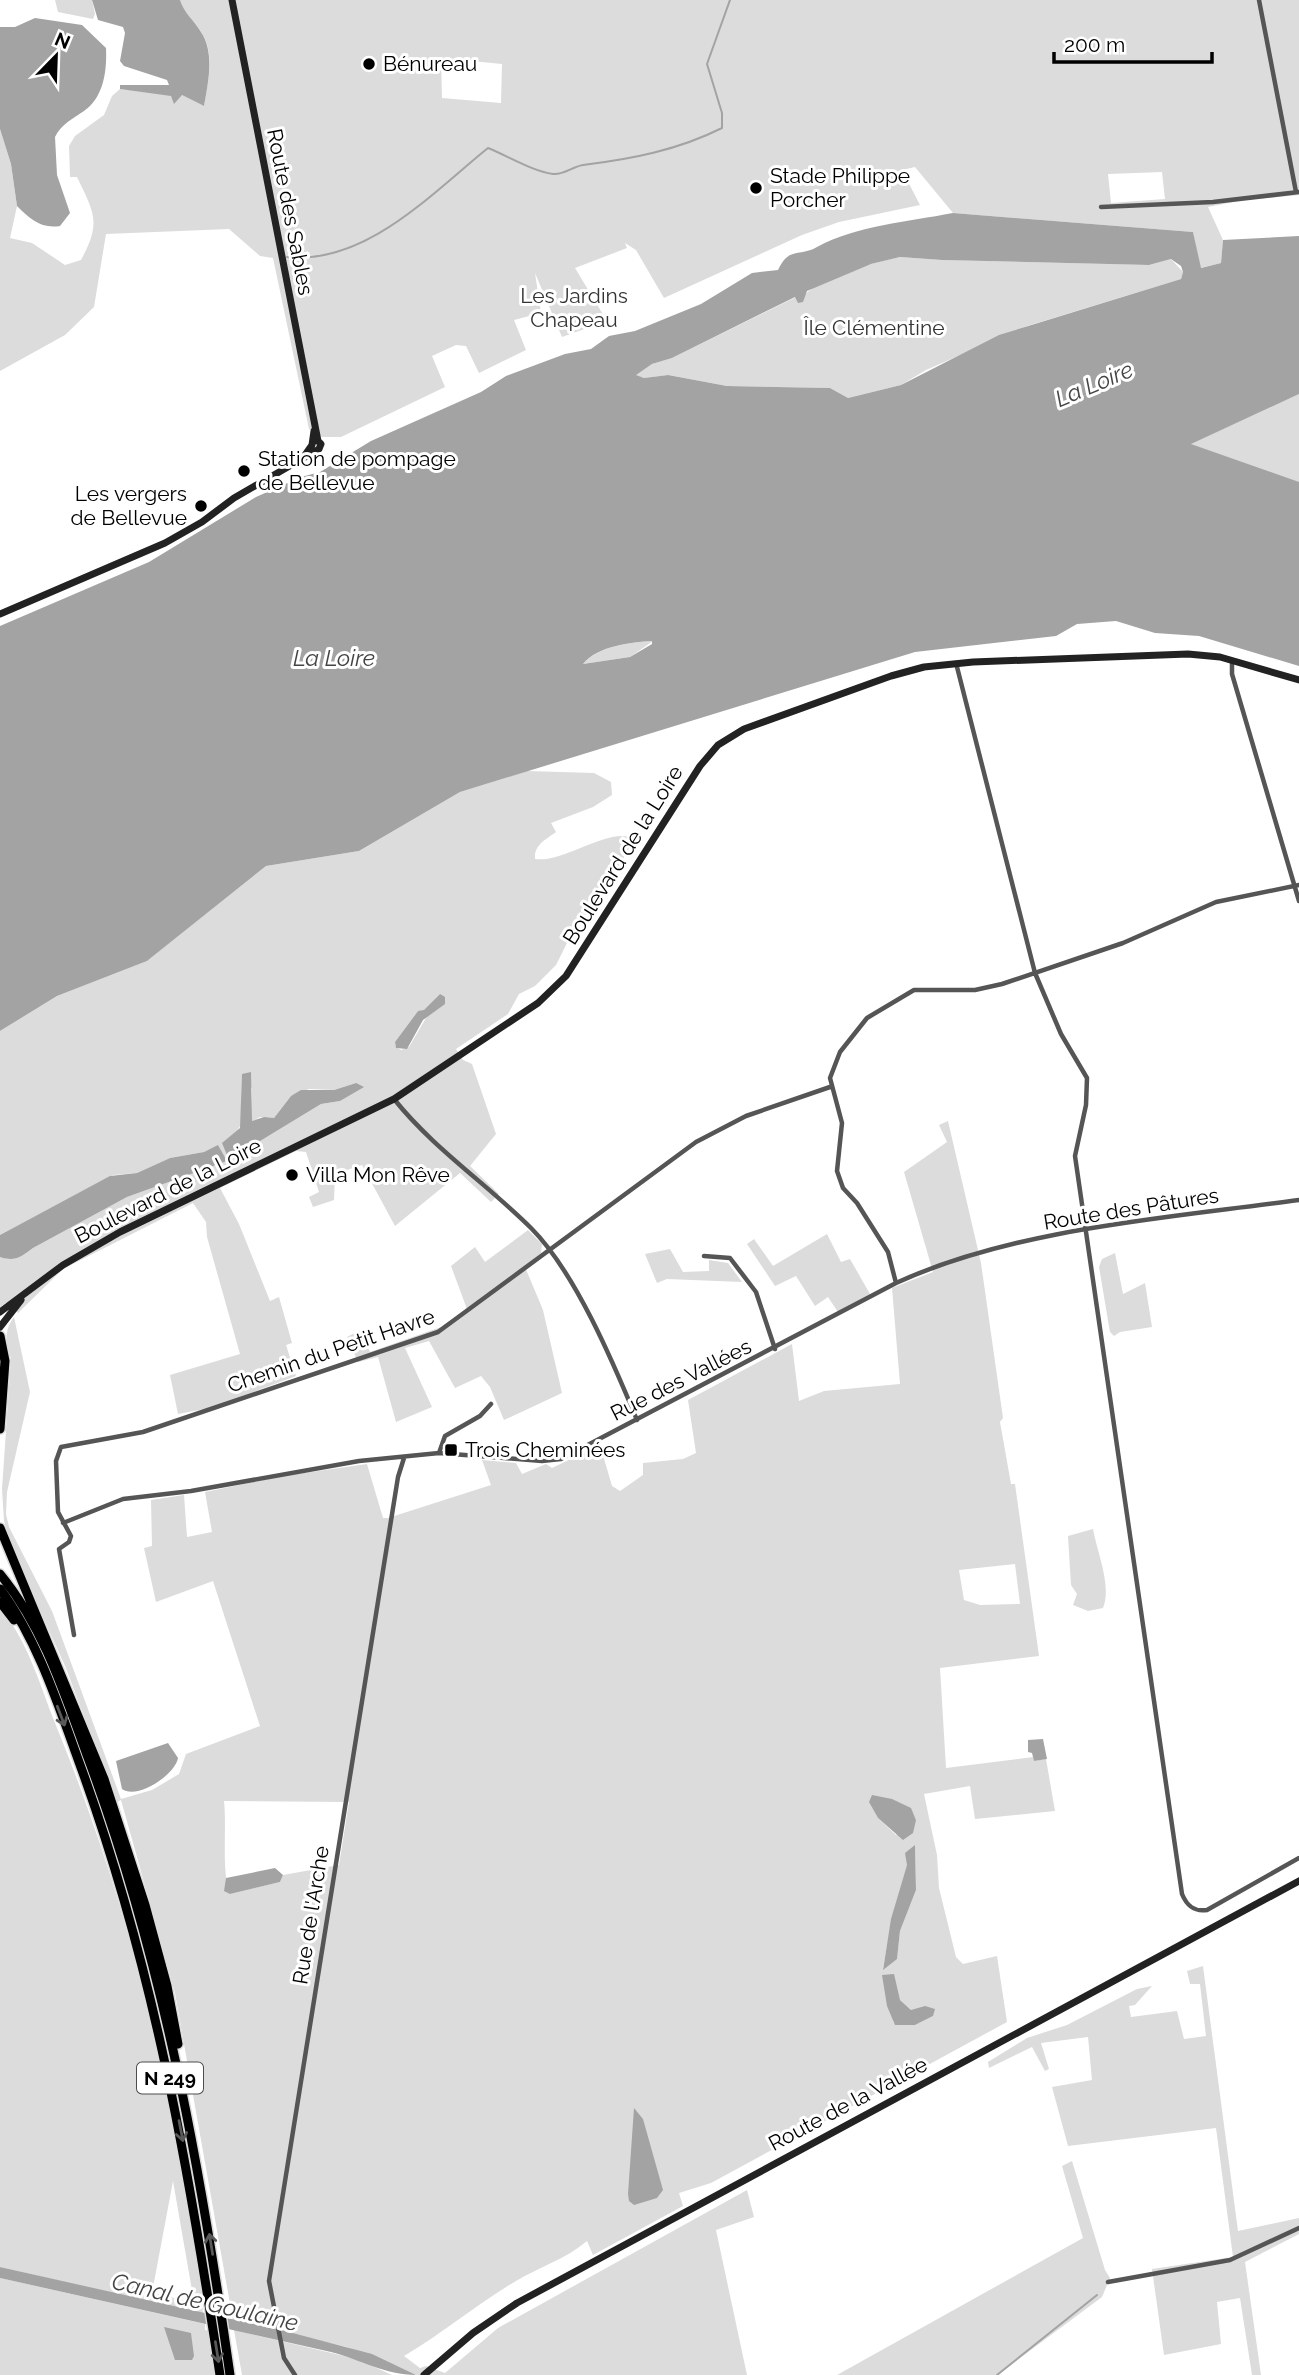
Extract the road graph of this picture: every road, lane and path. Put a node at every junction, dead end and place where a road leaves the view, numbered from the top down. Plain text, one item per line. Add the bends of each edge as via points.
1 (232, 0) edge
2 (1259, 0) edge
3 (1297, 192) edge
4 (1101, 207) dead end
5 (0, 614) edge
6 (1232, 661) junction
7 (956, 663) junction
8 (1299, 680) edge
9 (1297, 885) edge
10 (1299, 901) edge
11 (1035, 973) junction
12 (830, 1087) junction
13 (394, 1099) junction
14 (1299, 1200) edge
15 (1088, 1231) junction
16 (550, 1249) junction
17 (968, 1255) joint
18 (704, 1256) dead end
19 (39, 1282) junction
20 (896, 1283) junction
21 (0, 1312) edge
22 (0, 1327) edge
23 (0, 1335) edge
24 (775, 1349) junction
25 (491, 1404) dead end
26 (637, 1420) junction
27 (0, 1429) edge
28 (439, 1453) junction
29 (404, 1458) junction
30 (63, 1522) junction
31 (0, 1528) edge
32 (0, 1574) edge
33 (0, 1589) edge
34 (0, 1602) edge
35 (74, 1635) dead end
36 (35, 1653) junction
37 (1299, 1858) edge
38 (1299, 1881) edge
39 (190, 2125) junction
40 (1299, 2228) edge
41 (1108, 2282) dead end
42 (224, 2331) junction
43 (426, 2374) edge
44 (220, 2375) edge
45 (230, 2375) edge
46 (236, 2375) edge
47 (295, 2375) edge

1 - 5 main road, Route des Sables via 315,445 165,543
2 - 3 street
3 - 4 street via 1213,202
6 - 7 main road, Boulevard de la Loire via 1188,654
6 - 8 main road, Boulevard de la Loire
6 - 9 street via 1232,674
7 - 11 street
7 - 13 main road, Boulevard de la Loire via 891,676 725,739 700,766 566,976 538,1003
9 - 10 street
9 - 11 street via 1216,902 1123,943
11 - 12 street via 975,990 914,990 883,1005 844,1045 831,1071
11 - 15 street via 1060,1034 1087,1078 1075,1156
12 - 16 street, Chemin du Petit Havre via 715,1130
12 - 20 street via 842,1123 837,1161 840,1180 888,1252
13 - 16 street via 419,1128
13 - 19 main road, Boulevard de la Loire via 120,1232
14 - 15 street, Route des Pâtures
15 - 17 street, Route des Pâtures
15 - 37 street via 1182,1894 1189,1907 1207,1910
16 - 26 street via 577,1294
16 - 30 street, Chemin du Petit Havre via 459,1319 424,1339 143,1432 65,1444 56,1461 58,1512
17 - 20 street, Rue des Vallées
18 - 24 street via 730,1258 756,1292
19 - 21 main road, Boulevard de la Loire
19 - 22 main road, Boulevard de la Loire
20 - 24 street, Rue des Vallées
22 - 23 main road
23 - 27 highway via 5,1361
24 - 26 street, Rue des Vallées
25 - 28 street via 480,1416 445,1436
26 - 28 street, Rue des Vallées via 561,1459
28 - 29 street, Rue des Vallées
29 - 30 street, Rue des Vallées via 359,1461 123,1499
29 - 47 street, Rue de l'Arche via 269,2281 286,2362
30 - 35 street, Chemin du Petit Havre via 71,1539 59,1549
31 - 39 highway via 76,1706 125,1838 167,1986
32 - 39 highway, N 249 via 38,1632 96,1777 144,1931
33 - 36 highway, N 249
34 - 36 highway
36 -> 44 highway, N 249 via 94,1802 147,1977 176,2106
38 - 43 main road, Route de la Vallée via 517,2303
42 -> 39 highway, N 249
40 - 41 street via 1230,2260
42 - 45 highway, N 249
42 - 46 highway

